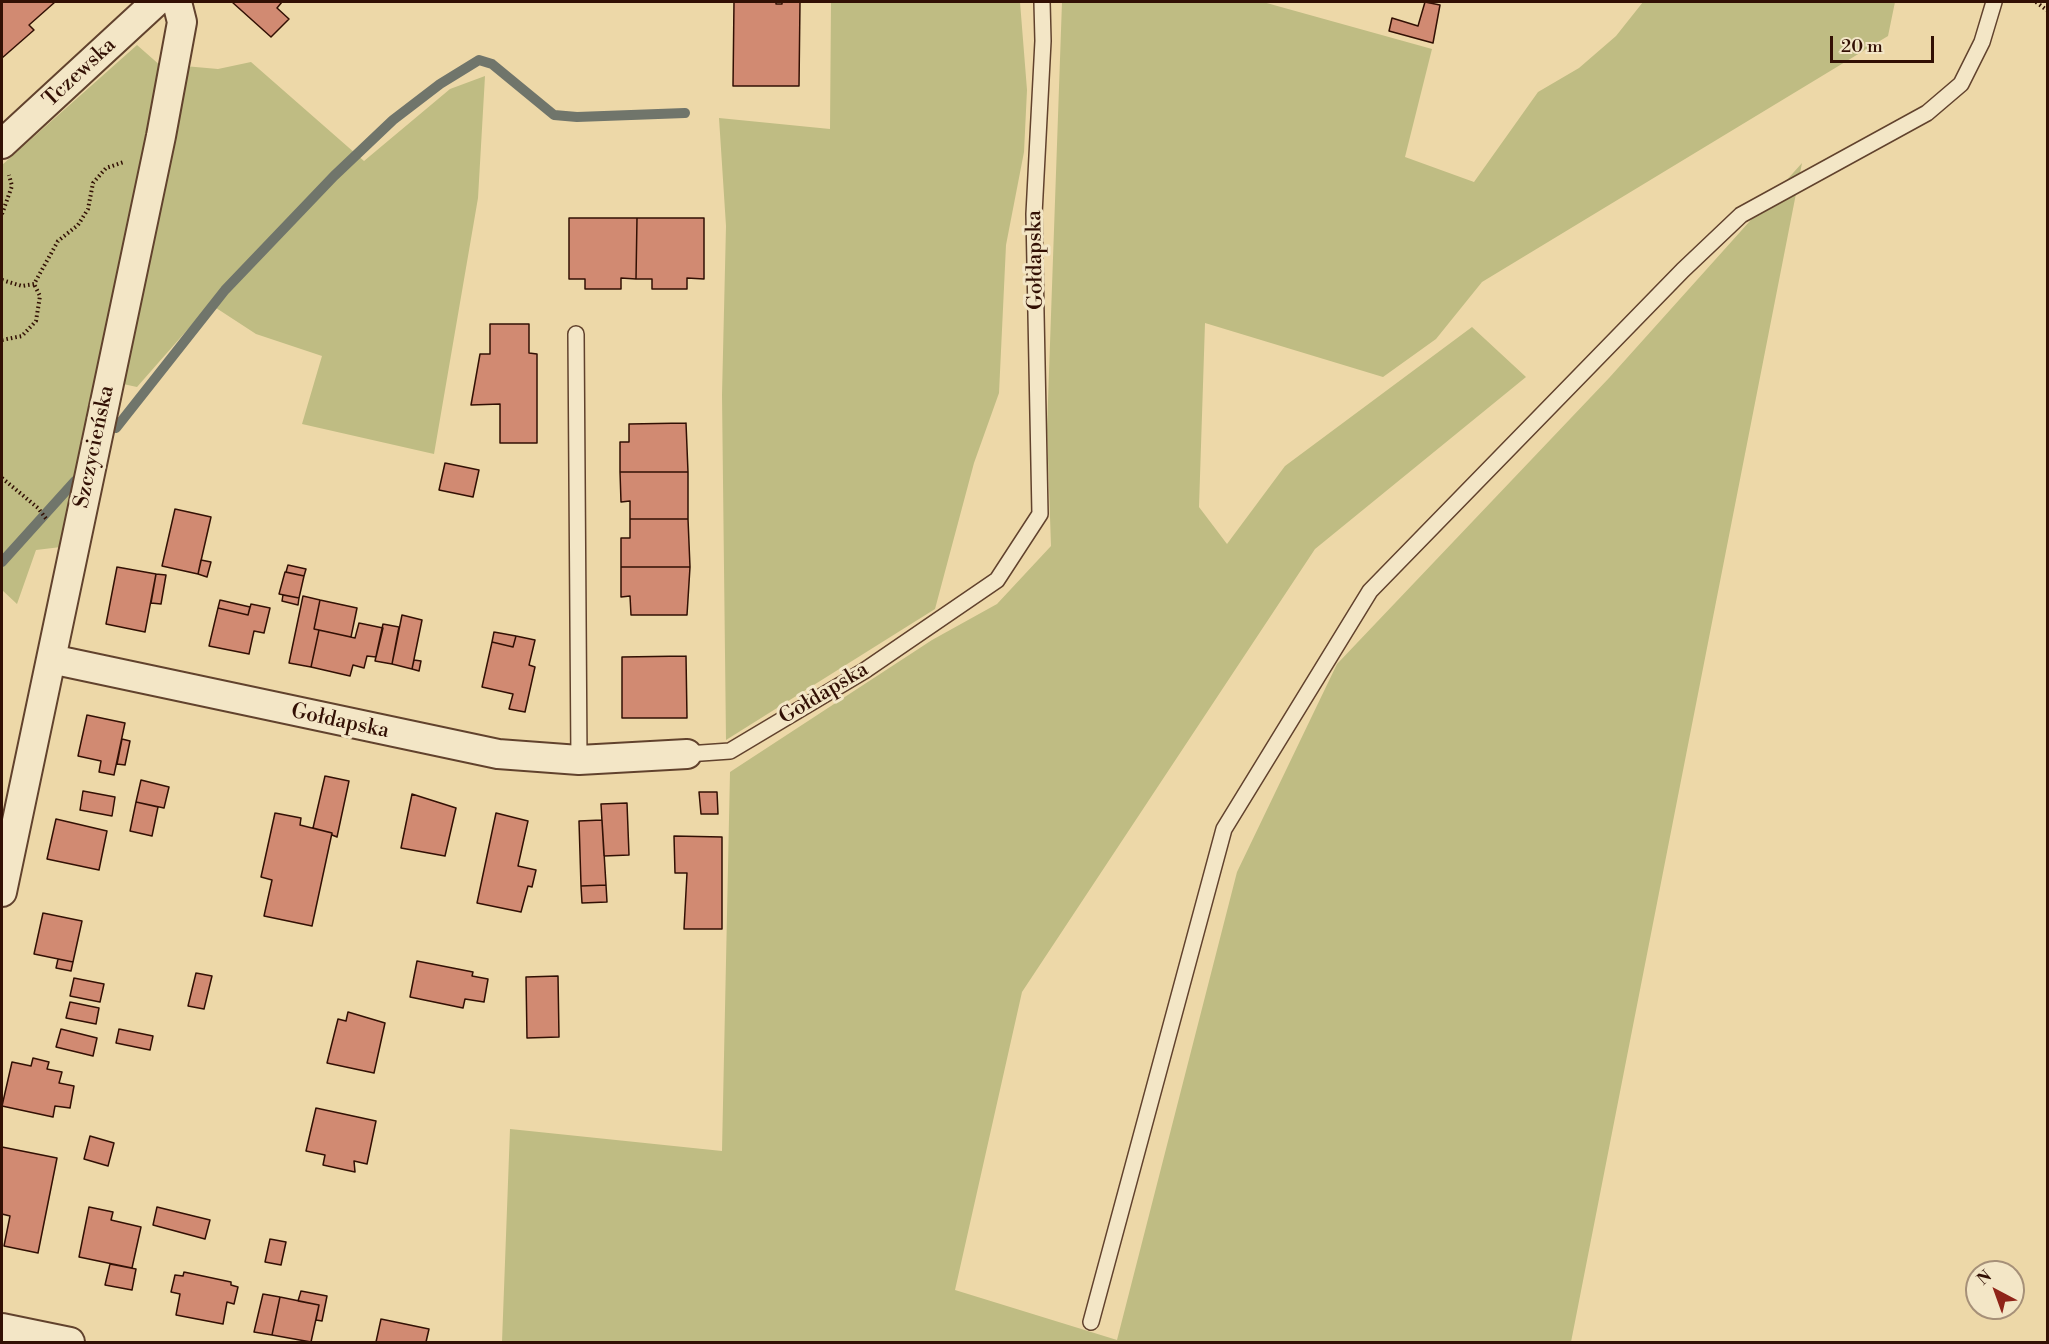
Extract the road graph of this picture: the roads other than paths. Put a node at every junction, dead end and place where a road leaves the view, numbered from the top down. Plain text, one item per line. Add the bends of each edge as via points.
1 (156, 2) edge
2 (177, 2) edge
3 (1042, 2) edge
4 (1994, 2) edge
5 (4, 155) edge
6 (576, 334) dead end
7 (51, 659) junction
8 (687, 754) joint
9 (579, 760) junction
10 (2, 892) edge
11 (1091, 1322) dead end
12 (2, 1328) edge
13 (70, 1342) edge

1 - 5 street, Tczewska
2 - 7 street, Szczycieńska via 182,22
3 - 8 lane, Gołdapska via 1034,214 1040,514 997,580 912,638 730,751
4 - 11 lane via 1982,42 1961,84 1927,113 1741,215 1370,591 1224,829
6 - 9 lane
7 - 9 street, Gołdapska via 498,754
7 - 10 street, Szczycieńska
8 - 9 street, Gołdapska
12 - 13 street

